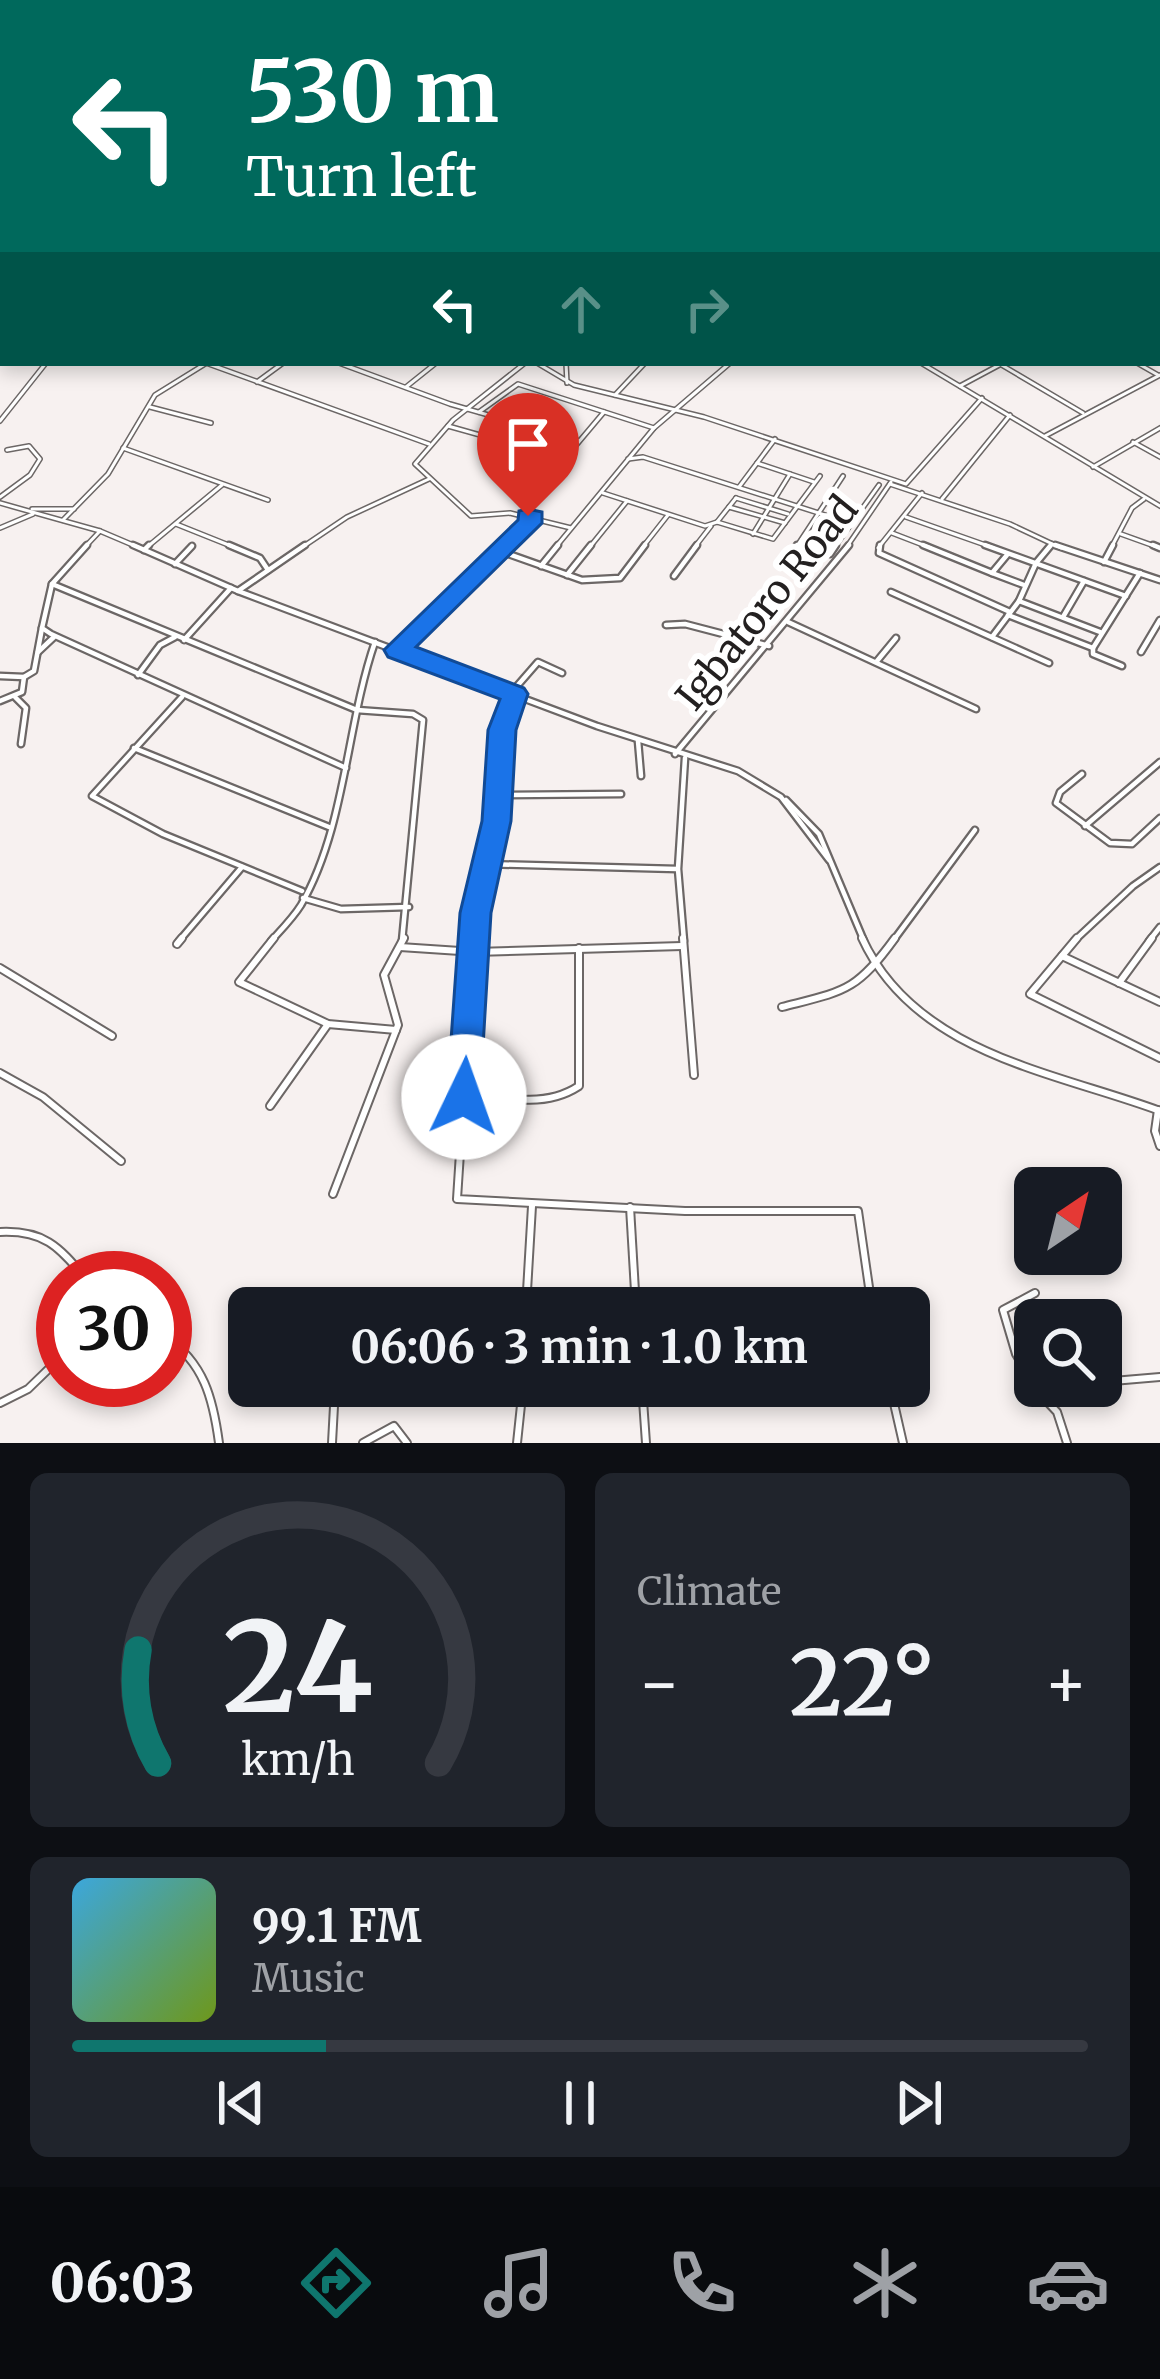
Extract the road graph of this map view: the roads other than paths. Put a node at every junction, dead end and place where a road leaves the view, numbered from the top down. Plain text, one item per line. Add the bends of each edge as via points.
1 (44, 366) edge
2 (201, 366) edge
3 (214, 366) edge
4 (279, 366) edge
5 (347, 366) edge
6 (432, 366) edge
7 (522, 366) edge
8 (542, 366) edge
9 (566, 366) edge
10 (642, 366) edge
11 (726, 366) edge
12 (926, 366) edge
13 (997, 366) edge
14 (1004, 366) edge
15 (1160, 375) edge
16 (257, 382) junction
17 (567, 382) junction
18 (960, 386) junction
19 (406, 387) junction
20 (615, 395) junction
21 (982, 398) junction
22 (149, 407) junction
23 (466, 409) junction
24 (674, 409) junction
25 (479, 412) junction
26 (604, 412) junction
27 (1085, 414) junction
28 (1011, 415) junction
29 (0, 421) edge
30 (211, 423) dead end
31 (448, 425) junction
32 (654, 428) junction
33 (1160, 428) edge
34 (1045, 436) junction
35 (775, 439) junction
36 (579, 441) junction
37 (1133, 442) junction
38 (430, 444) junction
39 (123, 448) junction
40 (7, 450) dead end
41 (636, 450) junction
42 (644, 457) junction
43 (1160, 457) edge
44 (628, 459) junction
45 (757, 464) junction
46 (1093, 467) junction
47 (790, 474) junction
48 (843, 476) dead end
49 (429, 479) junction
50 (891, 483) junction
51 (222, 485) junction
52 (879, 485) dead end
53 (739, 489) junction
54 (601, 493) junction
55 (922, 493) junction
56 (1145, 497) junction
57 (736, 498) junction
58 (774, 499) junction
59 (942, 499) junction
60 (0, 500) edge
61 (268, 500) dead end
62 (627, 501) junction
63 (1160, 506) edge
64 (729, 507) junction
65 (797, 507) junction
66 (768, 508) junction
67 (74, 509) junction
68 (27, 510) junction
69 (816, 512) junction
70 (36, 513) junction
71 (668, 514) junction
72 (790, 515) junction
73 (763, 516) junction
74 (905, 517) junction
75 (534, 518) junction
76 (63, 520) junction
77 (785, 523) junction
78 (850, 523) junction
79 (176, 524) junction
80 (714, 524) junction
81 (0, 528) edge
82 (571, 528) junction
83 (100, 531) junction
84 (892, 532) junction
85 (753, 534) junction
86 (1121, 534) junction
87 (953, 536) junction
88 (1052, 543) junction
89 (192, 546) dead end
90 (1160, 548) edge
91 (144, 550) junction
92 (500, 551) junction
93 (942, 553) junction
94 (1008, 554) junction
95 (1104, 562) junction
96 (1036, 563) junction
97 (175, 564) junction
98 (541, 566) junction
99 (268, 570) junction
100 (992, 573) junction
101 (1140, 573) junction
102 (567, 574) junction
103 (674, 576) dead end
104 (1085, 580) junction
105 (1160, 580) edge
106 (52, 584) junction
107 (1024, 585) junction
108 (235, 590) junction
109 (891, 592) dead end
110 (1126, 596) junction
111 (1019, 601) junction
112 (1009, 614) junction
113 (1064, 617) junction
114 (1160, 620) edge
115 (788, 622) junction
116 (666, 626) dead end
117 (42, 628) junction
118 (1102, 633) junction
119 (54, 637) junction
120 (992, 637) junction
121 (896, 638) dead end
122 (180, 639) junction
123 (375, 642) junction
124 (769, 646) junction
125 (1093, 648) junction
126 (397, 650) junction
127 (38, 652) junction
128 (1141, 652) dead end
129 (876, 663) junction
130 (1049, 663) dead end
131 (1122, 666) dead end
132 (562, 673) dead end
133 (139, 675) junction
134 (0, 676) edge
135 (24, 677) junction
136 (513, 694) junction
137 (15, 697) junction
138 (182, 697) junction
139 (0, 701) edge
140 (976, 709) dead end
141 (357, 710) junction
142 (638, 742) junction
143 (21, 744) dead end
144 (134, 748) junction
145 (675, 754) junction
146 (685, 757) junction
147 (1160, 762) edge
148 (346, 768) junction
149 (1082, 773) dead end
150 (641, 776) dead end
151 (621, 794) dead end
152 (498, 795) junction
153 (1160, 818) edge
154 (332, 826) junction
155 (1085, 826) junction
156 (975, 830) dead end
157 (484, 864) junction
158 (242, 867) junction
159 (1160, 867) edge
160 (678, 869) junction
161 (304, 895) junction
162 (409, 908) junction
163 (1160, 927) edge
164 (177, 944) dead end
165 (400, 946) junction
166 (682, 946) junction
167 (579, 947) junction
168 (475, 952) junction
169 (1062, 956) junction
170 (878, 966) junction
171 (3, 969) edge
172 (0, 978) edge
173 (1119, 983) junction
174 (1160, 1002) edge
175 (782, 1007) dead end
176 (328, 1024) junction
177 (396, 1030) junction
178 (112, 1036) dead end
179 (1160, 1058) edge
180 (0, 1072) edge
181 (694, 1076) dead end
182 (464, 1086) junction
183 (490, 1096) junction
184 (270, 1106) dead end
185 (464, 1110) junction
186 (1159, 1110) edge
187 (1160, 1146) edge
188 (121, 1161) dead end
189 (333, 1193) dead end
190 (532, 1205) junction
191 (630, 1208) junction
192 (0, 1232) edge
193 (62, 1251) edge
194 (527, 1287) edge
195 (635, 1287) edge
196 (869, 1287) edge
197 (1035, 1292) dead end
198 (1023, 1299) edge
199 (1014, 1304) edge
200 (1014, 1340) edge
201 (192, 1359) edge
202 (1160, 1377) edge
203 (1122, 1380) edge
204 (36, 1381) edge
205 (0, 1403) edge
206 (334, 1407) edge
207 (521, 1407) edge
208 (643, 1407) edge
209 (895, 1407) edge
210 (1052, 1407) edge
211 (219, 1443) edge
212 (332, 1443) edge
213 (363, 1443) edge
214 (407, 1443) edge
215 (517, 1443) edge
216 (646, 1443) edge
217 (903, 1443) edge
218 (1066, 1443) edge

1 - 29 street
2 - 22 street via 163,387
3 - 16 street
4 - 16 street
5 - 19 street
6 - 19 street
7 - 23 street
8 - 17 street
9 - 17 street
10 - 20 street
11 - 24 street
12 - 18 street
13 - 18 street
14 - 27 street
15 - 27 street
16 - 38 street
17 - 20 street
18 - 21 street
19 - 23 street
20 - 24 street
21 - 28 street
21 - 50 street via 915,479
22 - 30 street
22 - 39 street
23 - 25 street
23 - 31 street
24 - 32 street
24 - 35 street
25 - 26 street via 518,384
25 - 36 street
26 - 32 street
26 - 36 street
27 - 34 street
28 - 34 street
28 - 59 street
31 - 36 street via 558,457
31 - 38 street
32 - 41 street
33 - 37 street
34 - 46 street
35 - 45 street
35 - 50 street
37 - 43 street
37 - 46 street
38 - 49 street via 415,464
39 - 51 street
39 - 67 street
40 - 60 street via 28,446 40,459
41 - 42 street
41 - 44 street
42 - 44 street
42 - 53 street
44 - 54 street
45 - 47 street
45 - 53 street
46 - 56 street
47 - 58 street
47 - 65 street via 818,479
48 - 69 street
49 - 75 street via 471,516
49 - 99 street via 346,517
50 - 55 street
50 - 115 street, Igbatoro Road
51 - 61 street
51 - 79 street
52 - 78 street
53 - 57 street
53 - 58 street
54 - 62 street
54 - 82 street
55 - 59 street
55 - 74 street
56 - 63 street
56 - 86 street
57 - 64 street
57 - 66 street
58 - 65 street
58 - 66 street
59 - 88 street
60 - 68 street
62 - 71 street
62 - 102 street
64 - 73 street
64 - 80 street
65 - 69 street
65 - 72 street
66 - 72 street
66 - 73 street
67 - 68 street
67 - 76 street
68 - 70 street
69 - 78 street
69 - 78 street via 797,546 828,555
70 - 76 street
70 - 81 street
71 - 80 street
71 - 102 street via 620,578
72 - 77 street
73 - 77 street
73 - 85 street
74 - 84 street
74 - 87 street
75 - 82 street
75 - 92 street
76 - 83 street
77 - 85 street via 774,538
79 - 91 street
79 - 99 street via 260,558
80 - 85 street
80 - 103 street
82 - 98 street
83 - 91 street
83 - 106 street
84 - 93 street
84 - 112 street via 878,548 884,557
86 - 90 street
86 - 95 street
87 - 93 street
87 - 94 street
88 - 95 street
88 - 96 street
89 - 97 street
91 - 97 street
92 - 98 street
92 - 126 street
93 - 100 street
94 - 96 street
94 - 100 street
95 - 101 street
96 - 104 street
96 - 107 street
97 - 108 street
98 - 102 street
99 - 108 street
100 - 107 street
101 - 105 street
101 - 110 street
104 - 110 street
104 - 113 street
106 - 117 street
106 - 122 street
107 - 111 street
108 - 122 street
108 - 123 street
109 - 120 street
110 - 118 street
111 - 112 street
111 - 113 street
112 - 120 street
112 - 125 street
113 - 118 street
114 - 128 street
115 - 124 street, Igbatoro Road
115 - 129 street
116 - 124 street
117 - 119 street
117 - 127 street
118 - 125 street
119 - 127 street
119 - 133 street
120 - 130 street
121 - 129 street
122 - 133 street via 157,648
122 - 141 street
123 - 126 street
123 - 141 street
124 - 145 street, Igbatoro Road
125 - 131 street
126 - 136 street
127 - 135 street
129 - 140 street
132 - 136 street via 538,662
133 - 138 street
134 - 135 street
135 - 137 street
136 - 142 street
136 - 152 street via 499,746
137 - 139 street
137 - 143 street via 26,708
138 - 144 street
138 - 148 street
141 - 148 street
141 - 162 street via 423,720
142 - 145 street
142 - 150 street
144 - 154 street
144 - 158 street via 92,796
145 - 146 street
146 - 160 street
146 - 170 street via 738,771 781,797 829,860
147 - 155 street
148 - 154 street
149 - 155 street via 1055,801
151 - 152 street
152 - 157 street
153 - 155 street via 1126,847
154 - 161 street
156 - 170 street
157 - 160 street
157 - 168 street
158 - 161 street
158 - 164 street
159 - 169 street
160 - 166 street
161 - 162 street via 341,909
161 - 176 street via 296,916 239,982
162 - 165 street
163 - 173 street
165 - 168 street
165 - 177 street via 384,975
166 - 167 street
166 - 181 street
167 - 168 street
167 - 183 street via 579,1086 555,1098
168 - 182 street
169 - 173 street
169 - 179 street via 1030,994
170 - 175 street via 860,982
170 - 186 street via 927,1017 979,1053
171 - 172 street
171 - 178 street
173 - 174 street
176 - 177 street
176 - 184 street
177 - 189 street
180 - 188 street
182 - 183 street
182 - 185 street
183 - 185 street
185 - 190 street via 457,1199
186 - 187 street
190 - 191 street
190 - 194 street
191 - 195 street
191 - 196 street via 858,1211
192 - 193 street via 31,1229
197 - 198 street
199 - 200 street via 1003,1310
201 - 211 street via 214,1402
202 - 203 street
204 - 205 street
206 - 212 street
207 - 215 street
208 - 216 street
209 - 217 street
210 - 218 street
213 - 214 street via 394,1426

